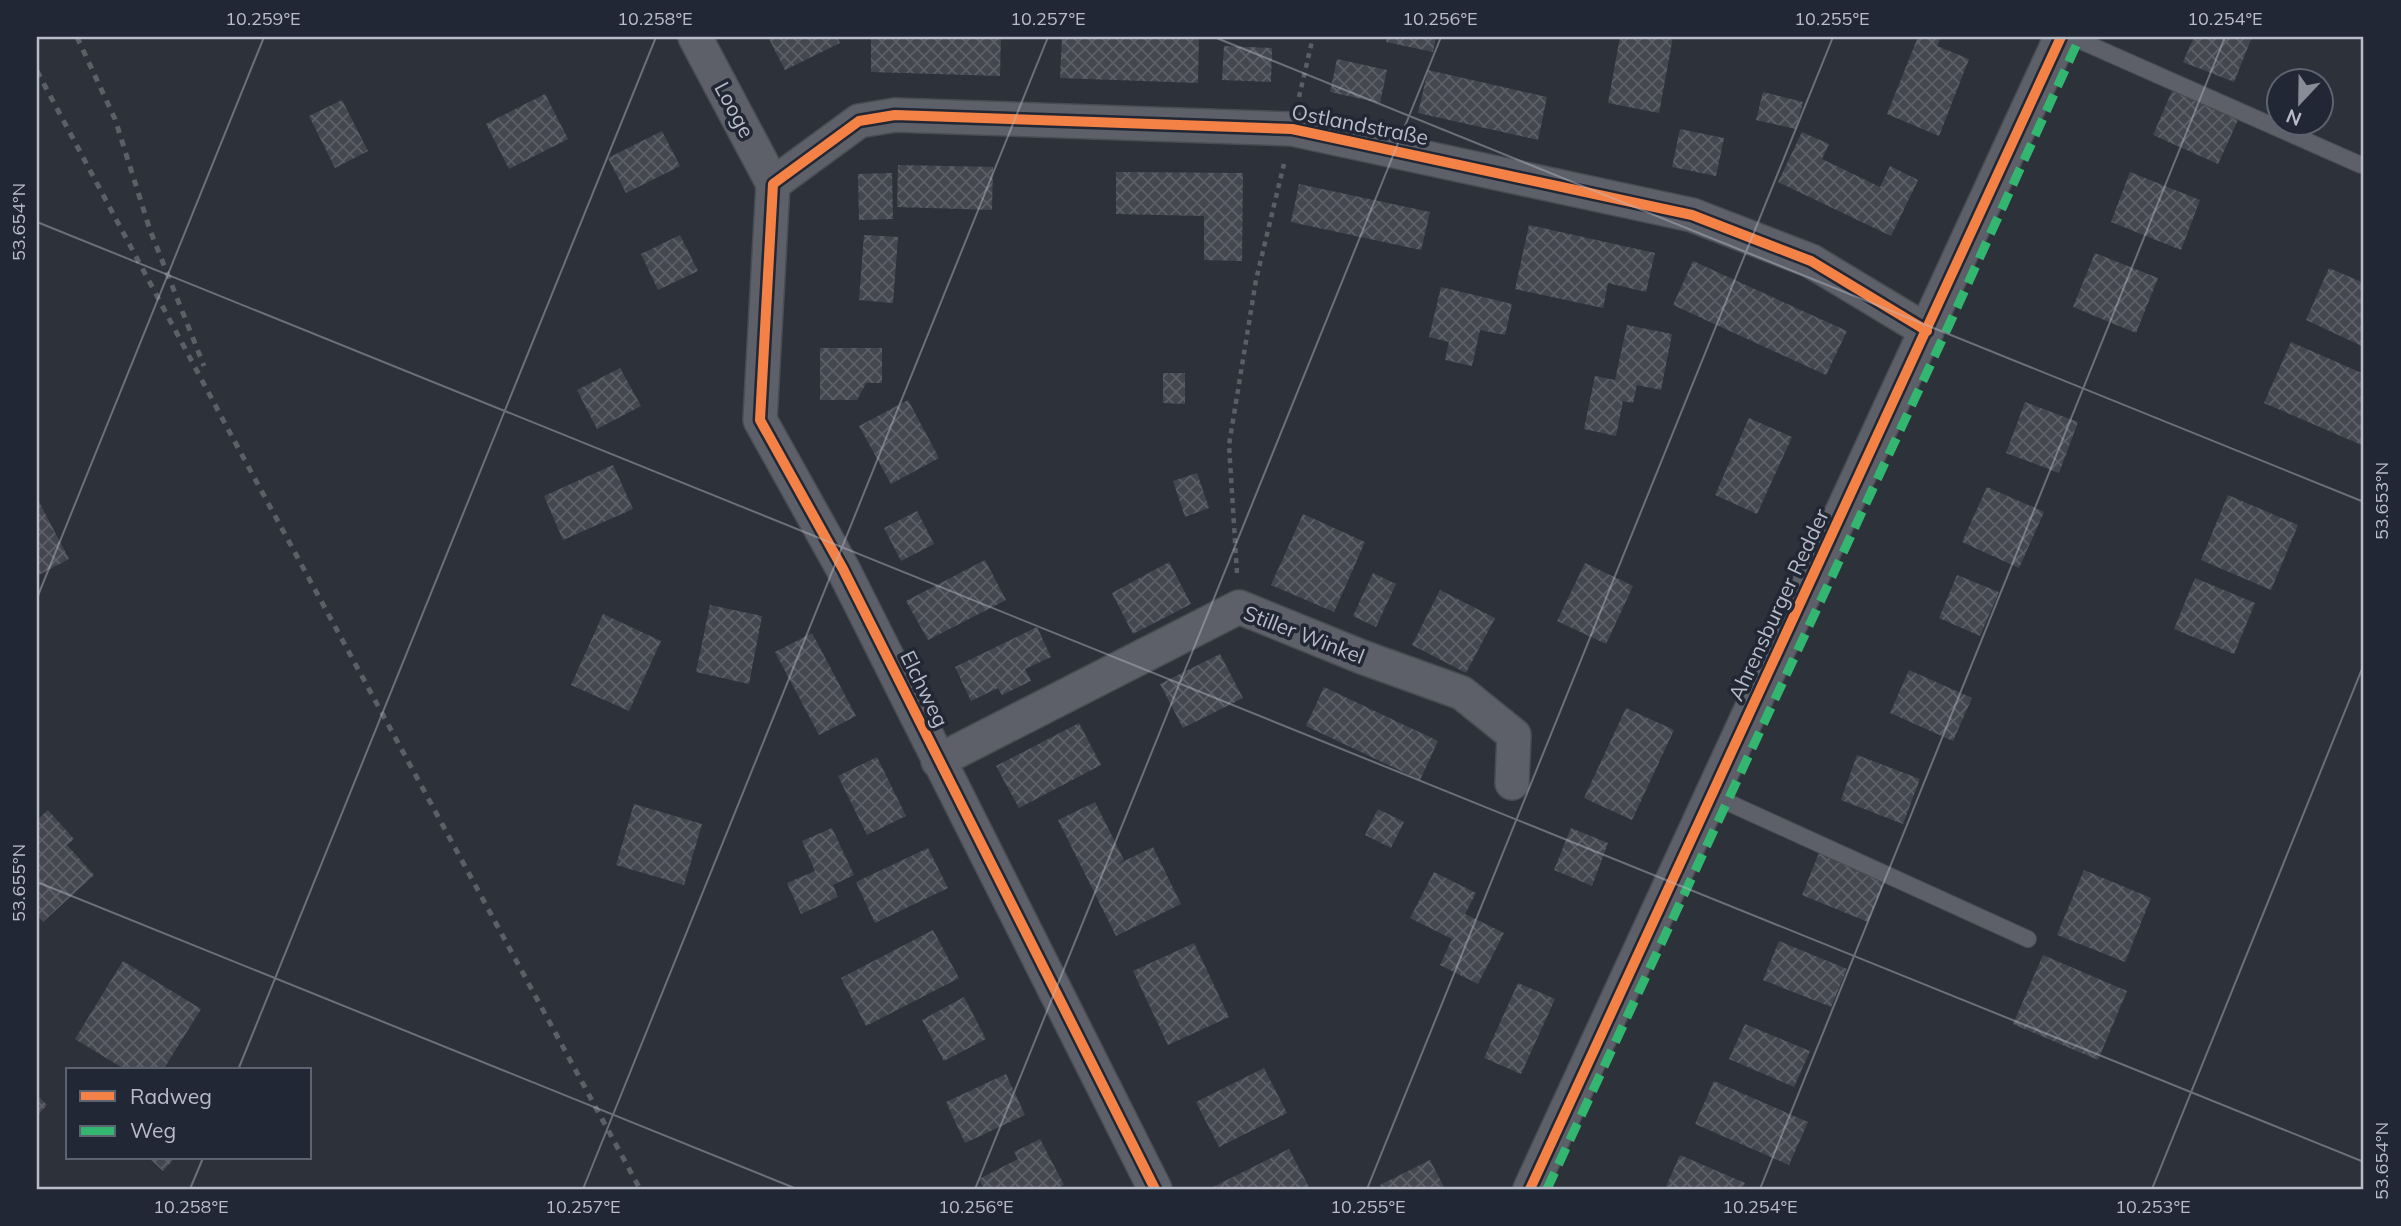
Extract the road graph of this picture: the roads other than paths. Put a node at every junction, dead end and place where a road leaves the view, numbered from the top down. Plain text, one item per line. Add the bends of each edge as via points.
1 (695, 37) edge
2 (2061, 37) edge
3 (2072, 37) edge
4 (2361, 165) dead end
5 (773, 184) junction
6 (1927, 331) junction
7 (938, 761) junction
8 (1512, 783) dead end
9 (1709, 802) junction
10 (2028, 939) dead end
11 (1155, 1189) edge
12 (1530, 1189) edge

1 - 5 street, Looge
2 - 6 street, Ahrensburger Redder
3 - 4 lane
5 - 6 street, Ostlandstraße via 859,121 895,115 1292,129 1692,215 1811,261
5 - 7 street, Elchweg via 760,420 843,569
6 - 9 street, Ahrensburger Redder
7 - 8 street, Stiller Winkel via 1239,607 1462,693 1514,735
7 - 11 street, Elchweg
9 - 10 lane via 1727,802
9 - 12 street, Ahrensburger Redder

